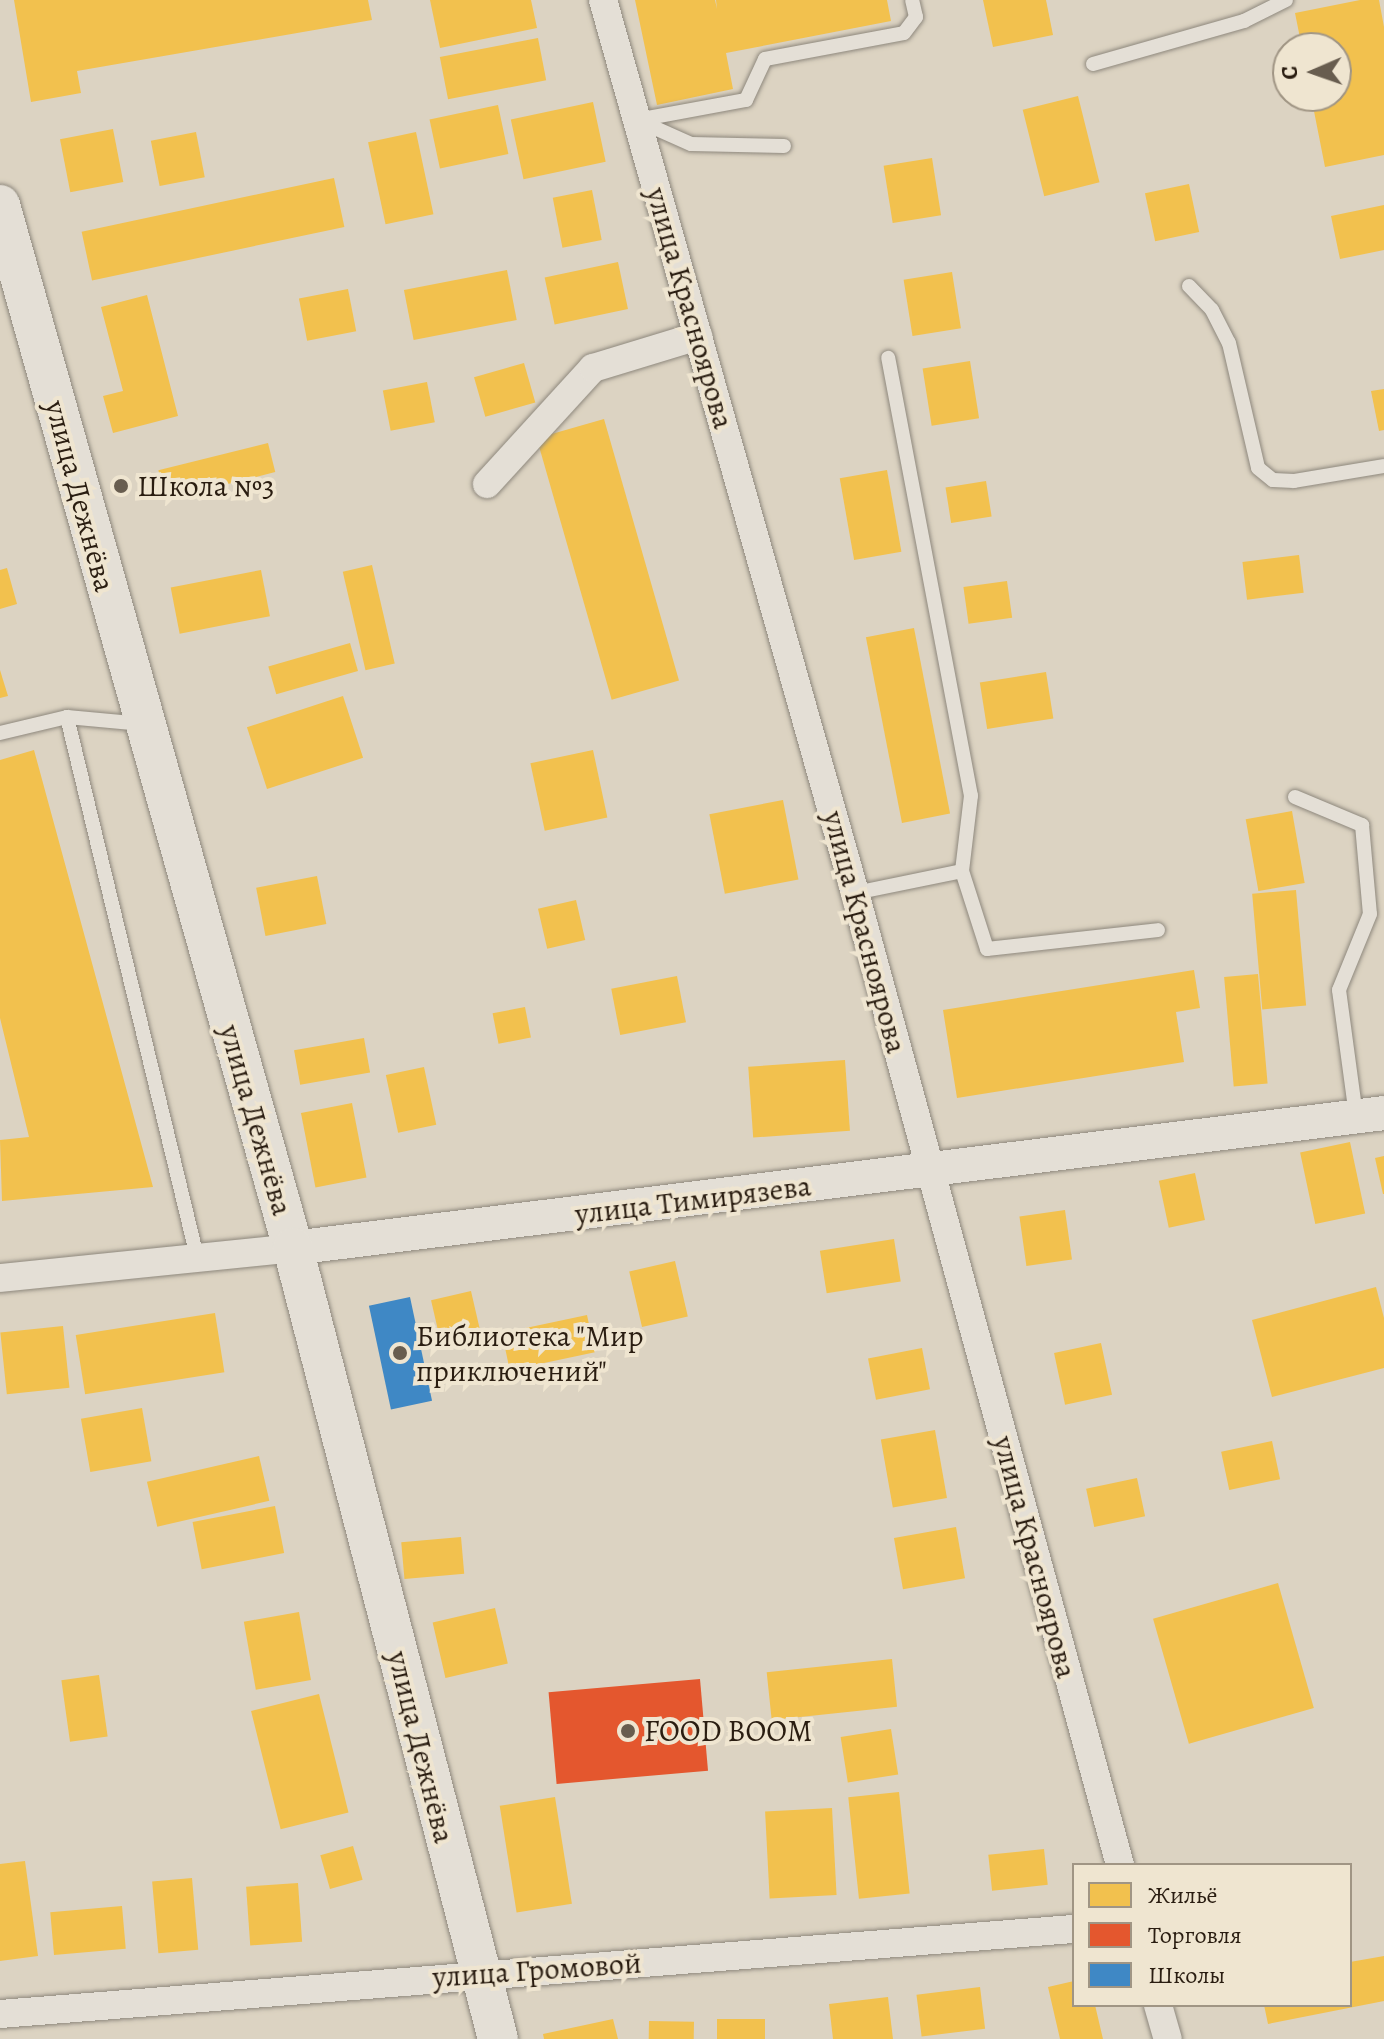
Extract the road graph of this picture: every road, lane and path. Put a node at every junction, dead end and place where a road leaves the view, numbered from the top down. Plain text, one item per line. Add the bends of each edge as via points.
1 (603, 0) edge
2 (912, 0) edge
3 (1286, 0) edge
4 (1093, 64) dead end
5 (637, 120) junction
6 (784, 146) dead end
7 (0, 205) edge
8 (10, 282) edge
9 (1189, 286) dead end
10 (698, 336) junction
11 (888, 358) dead end
12 (1384, 466) edge
13 (487, 484) dead end
14 (67, 717) junction
15 (143, 724) junction
16 (0, 733) edge
17 (1295, 797) dead end
18 (962, 871) junction
19 (855, 893) junction
20 (1158, 930) dead end
21 (1370, 1114) edge
22 (930, 1172) junction
23 (293, 1248) junction
24 (197, 1257) junction
25 (0, 1278) edge
26 (1119, 1863) edge
27 (1072, 1929) edge
28 (480, 1973) junction
29 (1159, 2007) edge
30 (0, 2014) edge
31 (498, 2039) edge
32 (1168, 2039) edge

1 - 5 street, улица Красноярова
2 - 5 lane via 916,17 904,33 765,59 746,100
3 - 4 lane via 1244,21
5 - 6 lane via 691,144
5 - 10 street, улица Красноярова
7 - 8 main road, улица Дежнёва
8 - 15 main road, улица Дежнёва
9 - 12 lane via 1212,310 1229,343 1258,468 1273,480 1294,481
10 - 13 street via 593,368
10 - 19 street, улица Красноярова
11 - 18 lane via 971,796
14 - 15 lane
14 - 16 lane
14 - 24 lane
15 - 23 main road, улица Дежнёва
17 - 21 lane via 1362,825 1370,914 1339,990
18 - 19 lane
18 - 20 lane via 987,949
19 - 22 street, улица Красноярова
21 - 22 street, улица Тимирязева
22 - 23 street, улица Тимирязева
22 - 26 street, улица Красноярова
23 - 24 street, улица Тимирязева
23 - 28 main road, улица Дежнёва
24 - 25 street, улица Тимирязева
27 - 28 street, улица Громовой
28 - 30 street, улица Громовой
28 - 31 main road, улица Дежнёва
29 - 32 street

